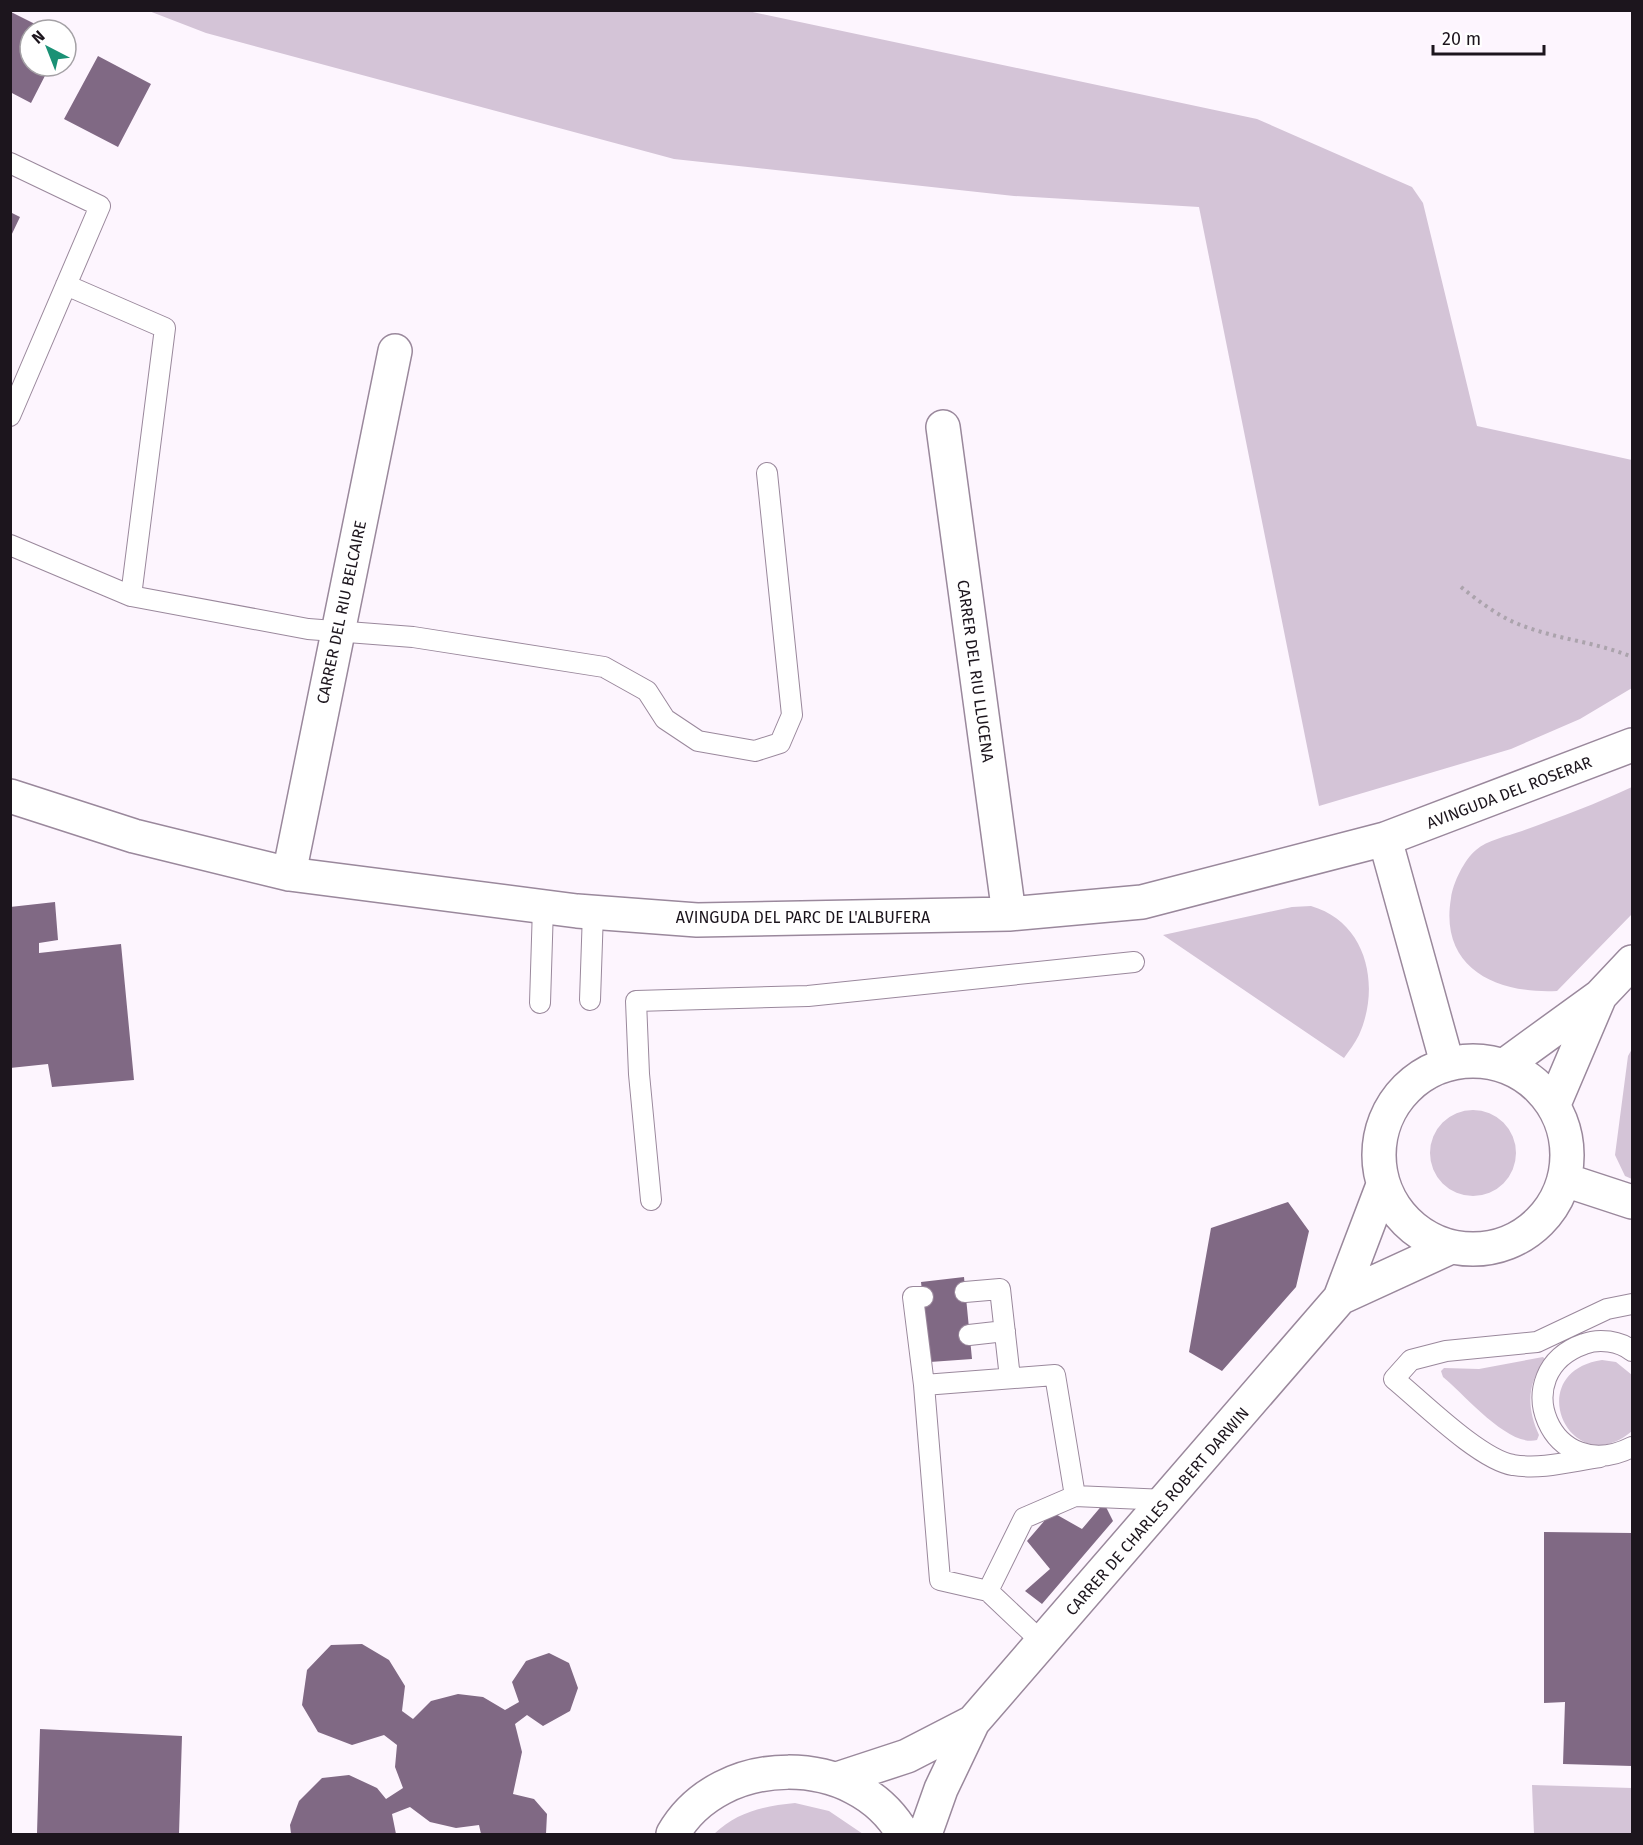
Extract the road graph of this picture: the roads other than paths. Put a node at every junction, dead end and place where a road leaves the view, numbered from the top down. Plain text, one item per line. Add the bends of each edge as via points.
1 (10, 163) edge
2 (66, 285) junction
3 (395, 351) dead end
4 (10, 416) edge
5 (943, 428) dead end
6 (767, 473) dead end
7 (10, 545) edge
8 (131, 596) junction
9 (337, 629) junction
10 (1632, 745) edge
11 (10, 796) edge
12 (1385, 839) junction
13 (289, 874) junction
14 (543, 907) junction
15 (593, 912) junction
16 (1009, 914) junction
17 (1134, 962) dead end
18 (1632, 962) edge
19 (1600, 996) junction
20 (590, 1000) dead end
21 (540, 1003) dead end
22 (1446, 1063) junction
23 (1505, 1065) junction
24 (1554, 1104) junction
25 (1564, 1180) junction
26 (1383, 1185) junction
27 (651, 1200) dead end
28 (1632, 1202) edge
29 (1452, 1247) junction
30 (965, 1292) dead end
31 (923, 1297) dead end
32 (1340, 1298) junction
33 (1632, 1304) edge
34 (1005, 1331) junction
35 (969, 1335) dead end
36 (1632, 1351) edge
37 (1010, 1378) junction
38 (924, 1384) junction
39 (1632, 1446) edge
40 (1600, 1457) junction
41 (1075, 1496) junction
42 (1166, 1500) junction
43 (988, 1591) junction
44 (1043, 1643) junction
45 (973, 1722) junction
46 (837, 1779) junction
47 (673, 1834) edge
48 (903, 1834) edge
49 (925, 1834) edge

1 - 2 lane via 100,206
2 - 4 lane
2 - 8 lane via 165,328
3 - 9 street, CARRER DEL RIU BELCAIRE
5 - 16 street, CARRER DEL RIU LLUCENA
6 - 9 lane via 792,715 780,743 755,751 698,741 665,719 647,691 604,667
7 - 8 lane
8 - 9 lane via 308,628
9 - 13 street, CARRER DEL RIU BELCAIRE
10 - 12 street, AVINGUDA DEL ROSERAR
11 - 13 street, AVINGUDA DEL PARC DE L'ALBUFERA via 134,836
12 - 16 street, AVINGUDA DEL PARC DE L'ALBUFERA via 1142,902
12 - 22 street
13 - 14 street, AVINGUDA DEL PARC DE L'ALBUFERA
14 - 15 street, AVINGUDA DEL PARC DE L'ALBUFERA
14 - 21 lane
15 - 16 street, AVINGUDA DEL PARC DE L'ALBUFERA via 697,920
15 - 20 lane
17 - 27 lane via 808,996 636,1001
18 - 19 street
19 - 23 street
19 - 24 street
22 - 23 street via 1476,1059
22 - 26 street via 1419,1076 1397,1098 1383,1125 1378,1155
23 - 24 street via 1533,1080
24 - 25 street via 1567,1146
25 - 28 street
25 - 29 street via 1552,1207 1533,1228 1508,1242 1480,1249
26 - 29 street via 1398,1213 1422,1235
26 - 32 street, CARRER DE CHARLES ROBERT DARWIN
29 - 32 street, CARRER DE CHARLES ROBERT DARWIN
30 - 34 lane via 1000,1289
31 - 38 lane via 913,1297 923,1340
32 - 42 street, CARRER DE CHARLES ROBERT DARWIN
33 - 40 lane via 1607,1309 1537,1342 1446,1351 1412,1360 1394,1379 1475,1447 1511,1466 1545,1466
34 - 35 lane
34 - 37 lane
36 - 40 lane via 1610,1341 1590,1342 1571,1348 1556,1361 1547,1377 1542,1395 1544,1414 1552,1431 1564,1445 1581,1454
37 - 38 lane
37 - 41 lane via 1055,1375
38 - 43 lane via 940,1580
39 - 40 lane via 1618,1454
41 - 42 lane
41 - 43 lane via 1024,1518
42 - 44 street, CARRER DE CHARLES ROBERT DARWIN
43 - 44 lane
44 - 45 street, CARRER DE CHARLES ROBERT DARWIN
45 - 46 street, CARRER DE CHARLES ROBERT DARWIN via 907,1756
45 - 49 street, CARRER DE CHARLES ROBERT DARWIN
46 - 47 street via 795,1771 752,1775 712,1793
46 - 48 street via 871,1798

